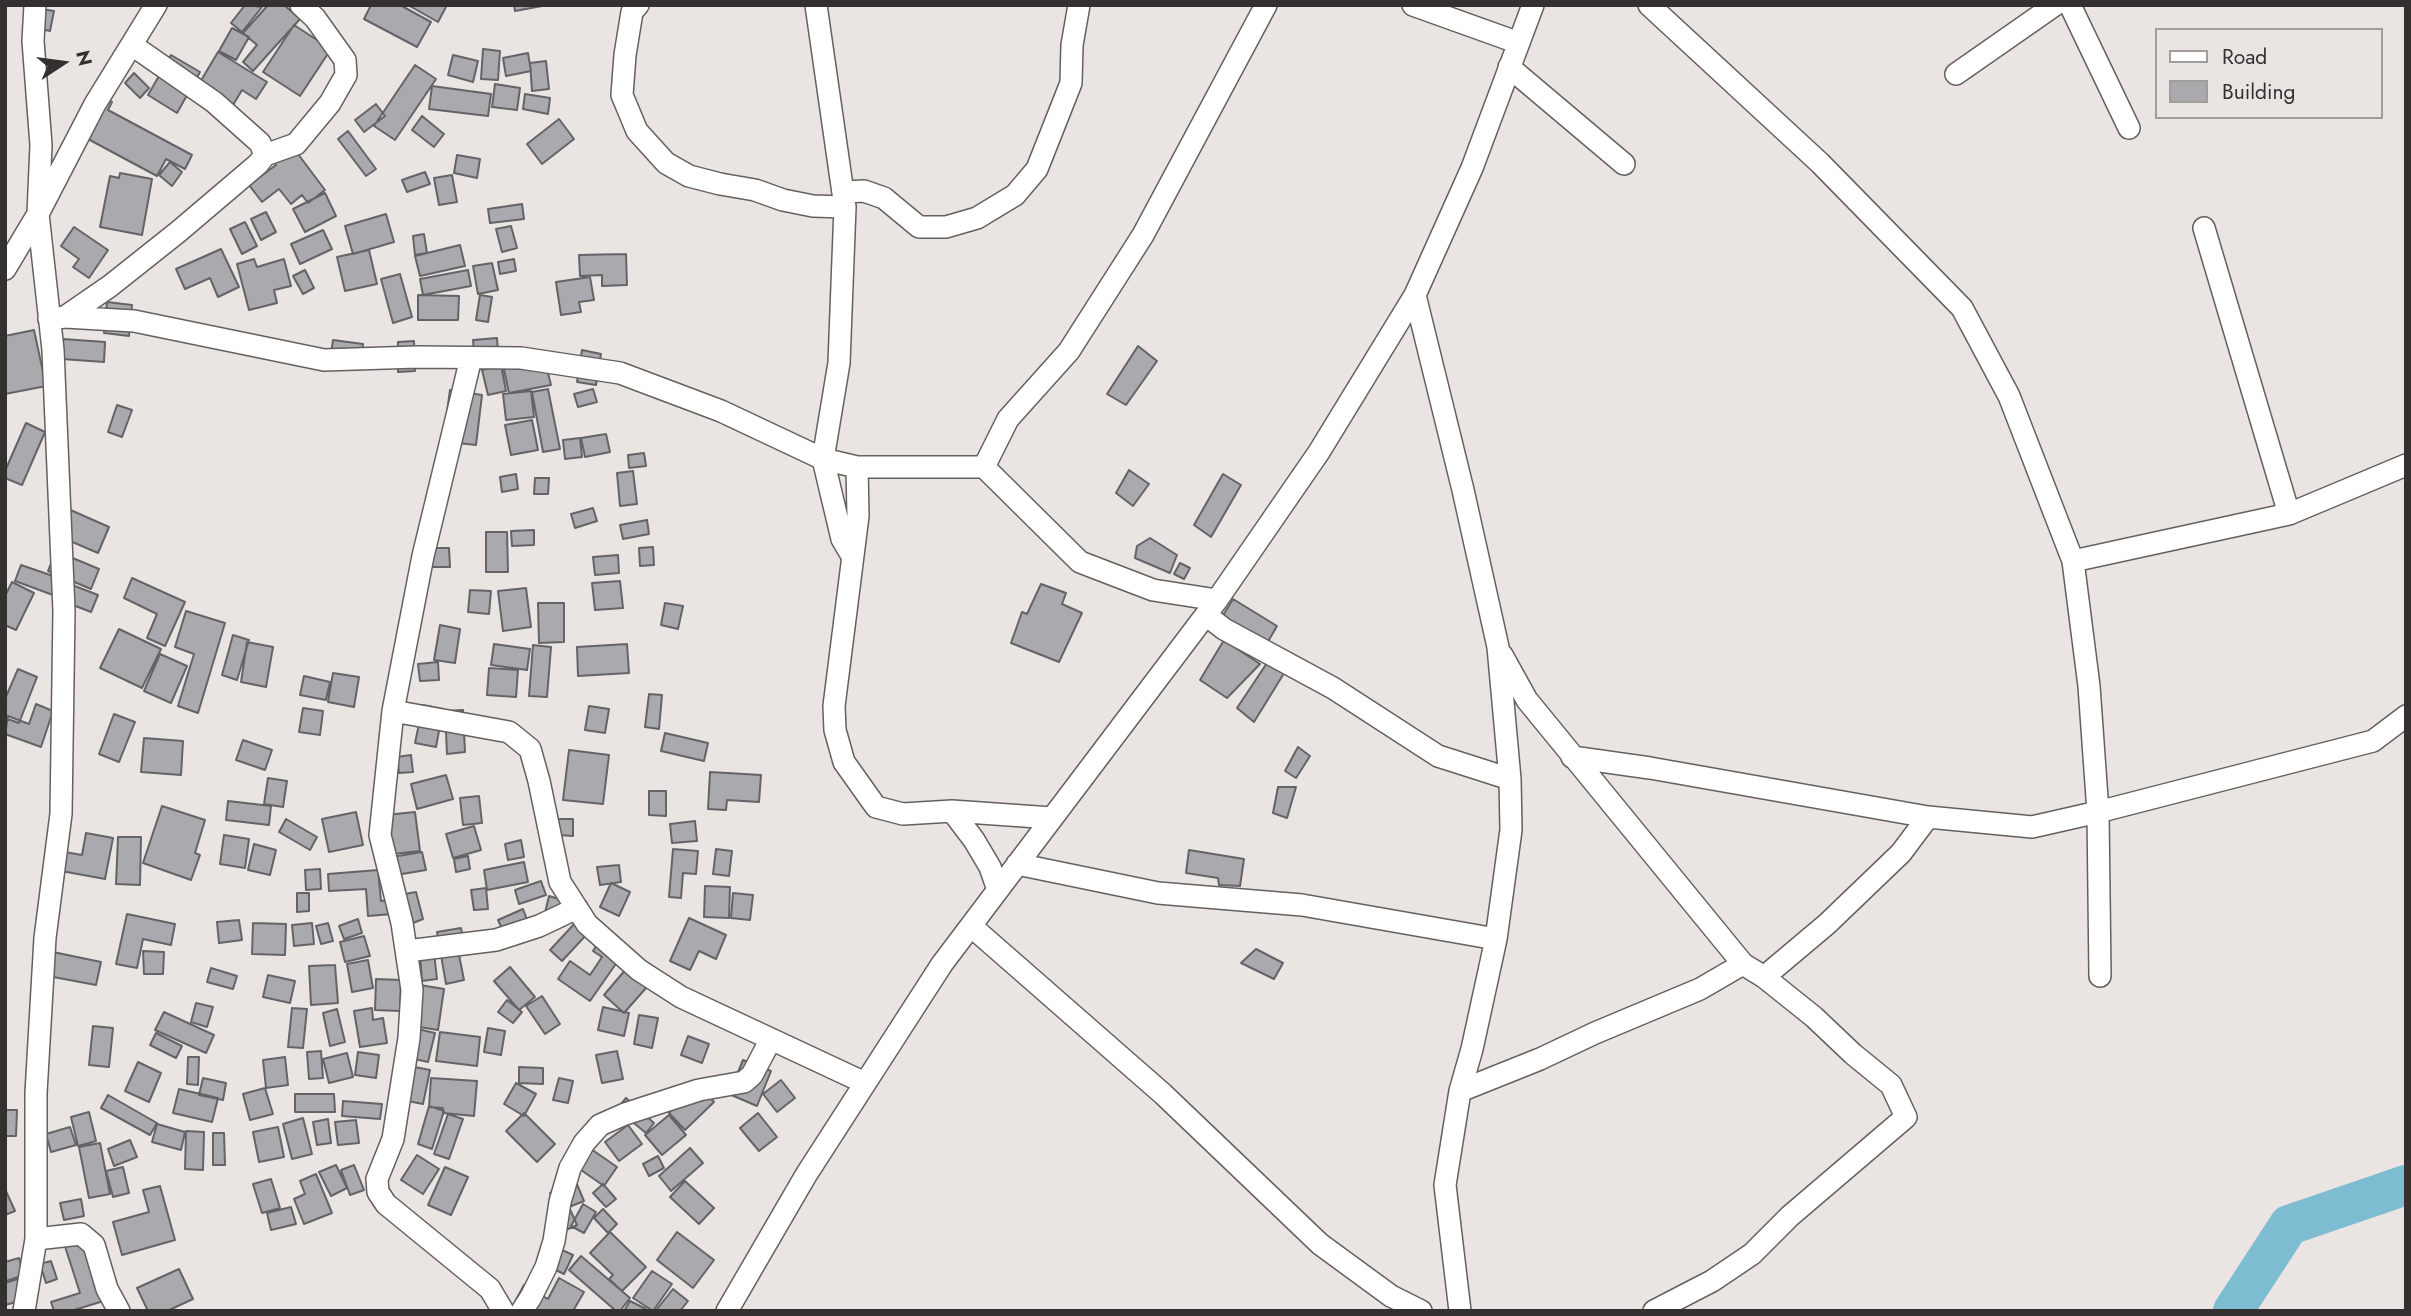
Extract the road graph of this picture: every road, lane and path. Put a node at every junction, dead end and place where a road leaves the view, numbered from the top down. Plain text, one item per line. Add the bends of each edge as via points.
1 (35, 5) edge
2 (156, 5) edge
3 (301, 5) edge
4 (638, 5) edge
5 (816, 5) edge
6 (1079, 5) edge
7 (1266, 5) edge
8 (1413, 5) edge
9 (1533, 5) edge
10 (1649, 5) edge
11 (2055, 5) edge
12 (2070, 5) edge
13 (1519, 43) junction
14 (132, 45) junction
15 (1509, 67) junction
16 (1956, 74) dead end
17 (2129, 128) dead end
18 (265, 155) junction
19 (1624, 164) dead end
20 (845, 199) junction
21 (38, 214) junction
22 (2204, 228) dead end
23 (5, 269) edge
24 (1415, 295) junction
25 (57, 318) junction
26 (471, 358) junction
27 (823, 458) junction
28 (2406, 465) edge
29 (857, 467) junction
30 (984, 467) junction
31 (2290, 514) junction
32 (852, 556) junction
33 (2073, 561) junction
34 (1211, 607) junction
35 (1498, 647) junction
36 (393, 711) junction
37 (2406, 716) edge
38 (1572, 757) junction
39 (1510, 779) junction
40 (952, 811) junction
41 (2098, 812) junction
42 (1928, 817) junction
43 (1052, 818) junction
44 (1017, 864) junction
45 (998, 890) junction
46 (577, 908) junction
47 (971, 926) junction
48 (1496, 939) junction
49 (407, 951) junction
50 (1743, 964) junction
51 (2101, 976) dead end
52 (1765, 977) junction
53 (771, 1039) junction
54 (865, 1083) junction
55 (1460, 1091) junction
56 (36, 1239) junction
57 (24, 1311) edge
58 (119, 1311) edge
59 (503, 1311) edge
60 (522, 1311) edge
61 (727, 1311) edge
62 (1421, 1311) edge
63 (1460, 1311) edge
64 (1654, 1311) edge

1 - 21 street via 33,41 41,145
2 - 14 street
3 - 18 street via 340,51 346,75 296,144
4 - 20 street via 632,12 622,95 637,131 666,163 689,176 783,200 813,206
5 - 20 street
6 - 20 street via 1071,83 1037,169 1015,195 977,218 946,227 919,227 884,198 863,191
7 - 30 street via 1143,235 1069,351 1008,419
8 - 13 street
9 - 13 street
10 - 33 street via 1820,163 1962,308 2009,396
11 - 16 street
12 - 17 street
13 - 15 street
14 - 18 street via 214,102 260,143
14 - 21 street via 95,104
15 - 19 street
15 - 24 street via 1472,168
18 - 25 street via 110,286
20 - 27 street via 839,363
21 - 23 street
21 - 25 street
22 - 31 street
24 - 34 street via 1319,452
24 - 35 street
25 - 26 street via 134,321 324,360
25 - 56 street via 53,350 64,611 61,814 44,951 36,1093
26 - 27 street via 521,358 620,373 721,411
26 - 36 street via 423,555
27 - 29 street
27 - 32 street via 842,539
28 - 31 street
29 - 30 street
29 - 32 street via 858,516
30 - 34 street via 1080,562
31 - 33 street
32 - 40 street via 834,706 844,762 876,807 903,814
33 - 41 street via 2089,685
34 - 39 street via 1224,629 1333,688 1438,756
34 - 43 street
35 - 38 street via 1527,700
35 - 39 street
36 - 46 street via 509,732 530,749 560,882
36 - 49 street via 380,835
37 - 41 street via 2373,741
38 - 42 street
38 - 50 street
39 - 48 street via 1511,830
40 - 43 street
40 - 45 street via 990,867
41 - 42 street via 2032,827
41 - 51 street
42 - 52 street via 1901,853
43 - 44 street
44 - 45 street
44 - 48 street via 1158,893 1302,905
45 - 47 street
46 - 49 street via 496,940
46 - 53 street via 587,924 639,970 681,997
47 - 54 street
47 - 62 street via 1163,1094 1320,1244 1391,1296
48 - 55 street
49 - 59 street via 412,990 409,1038 393,1139 377,1180 378,1192 386,1204 490,1290
50 - 52 street
50 - 55 street via 1700,989
52 - 64 street via 1891,1085 1906,1118 1790,1216 1752,1255
53 - 54 street
53 - 60 street via 744,1082 699,1090 600,1125 570,1168 546,1267
54 - 61 street
55 - 63 street via 1446,1185
56 - 57 street
56 - 58 street via 80,1234 94,1245

